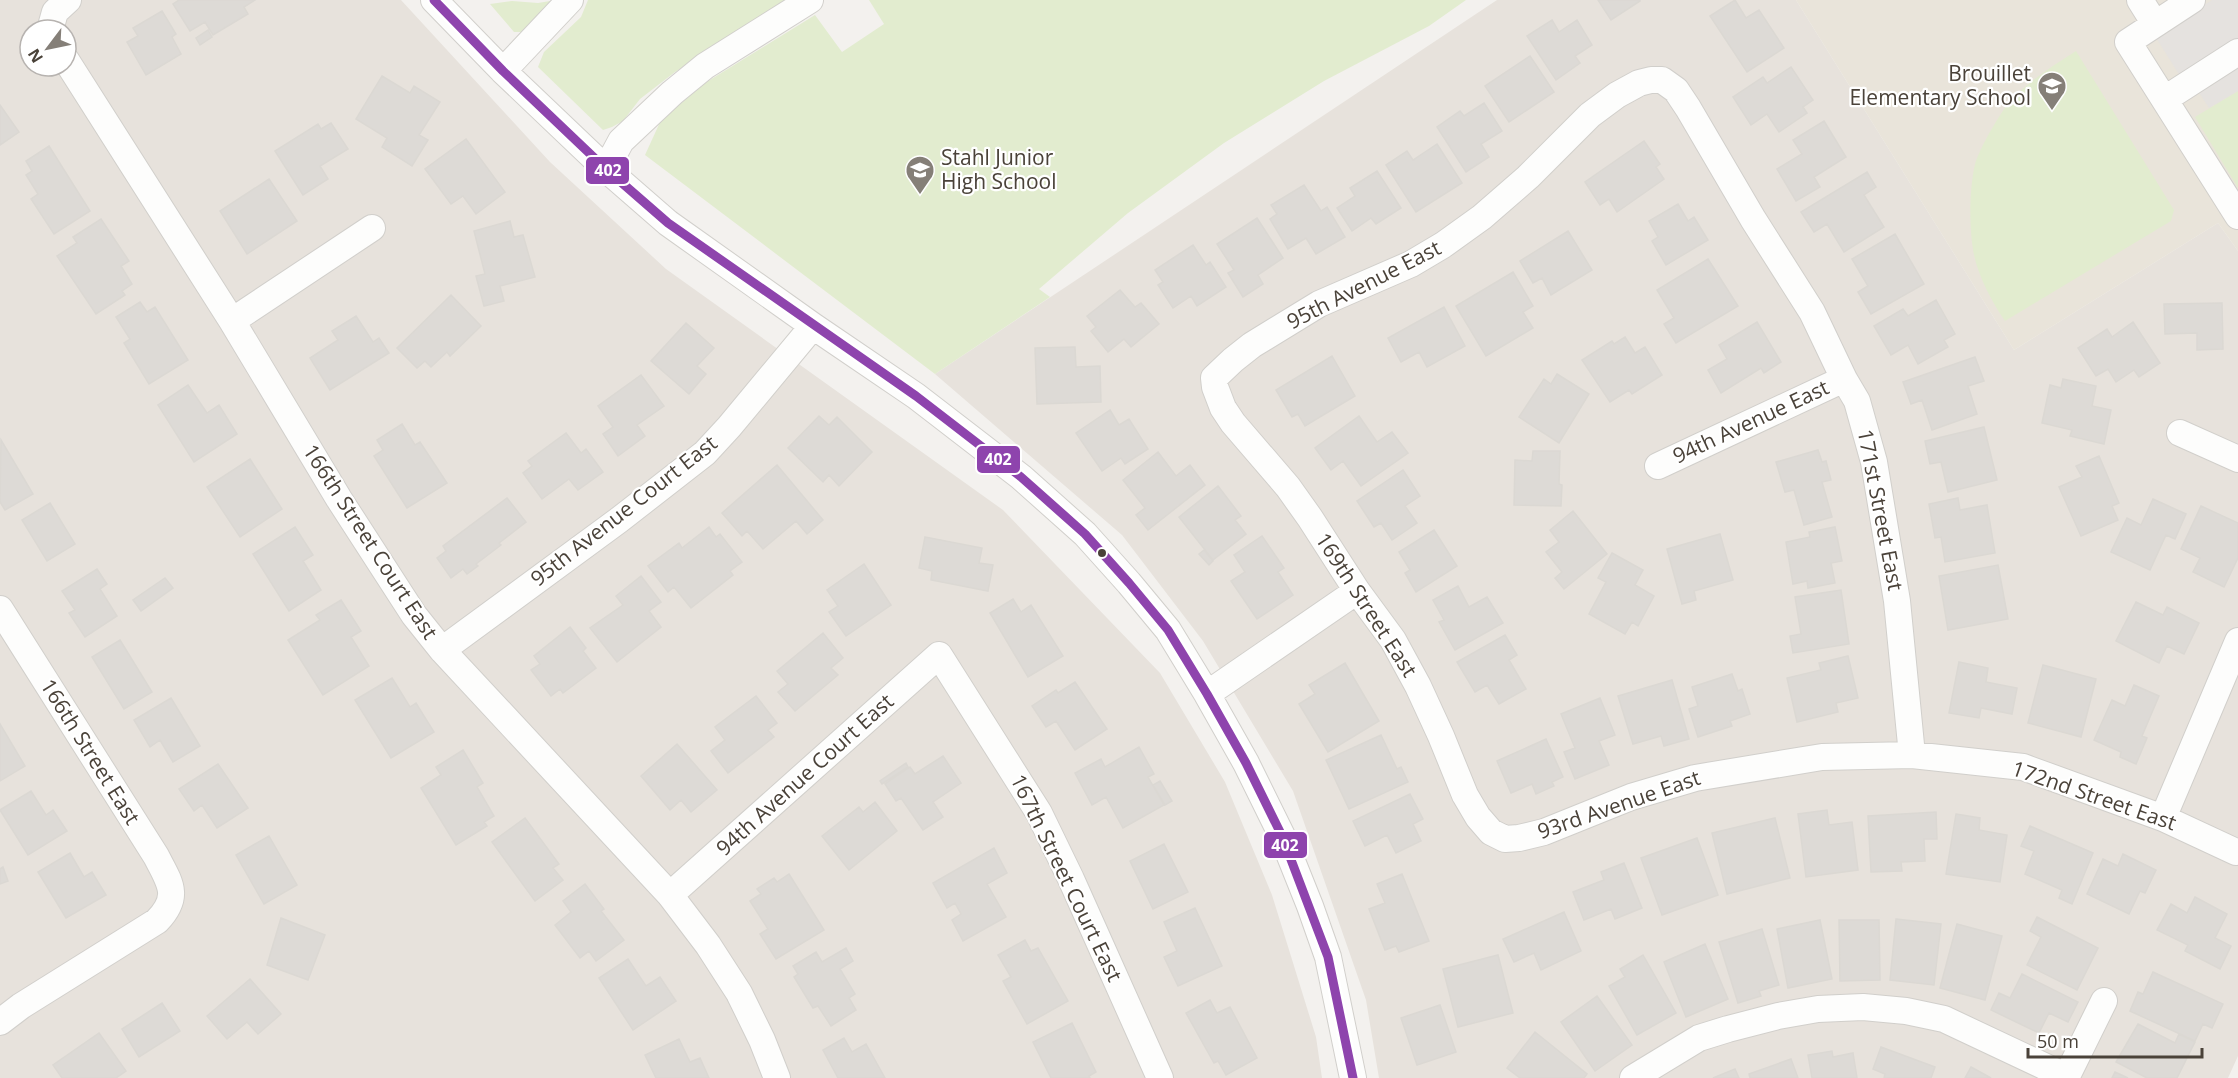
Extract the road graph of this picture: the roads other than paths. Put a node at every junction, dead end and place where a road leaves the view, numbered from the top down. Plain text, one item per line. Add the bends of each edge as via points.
1 (68, 0) edge
2 (434, 0) edge
3 (570, 0) edge
4 (810, 0) edge
5 (2140, 0) edge
6 (2192, 0) edge
7 (53, 18) edge
8 (2155, 24) junction
9 (2238, 52) edge
10 (503, 71) junction
11 (77, 78) edge
12 (1652, 80) joint
13 (2165, 99) junction
14 (606, 169) junction
15 (2238, 216) edge
16 (372, 228) dead end
17 (232, 321) junction
18 (813, 326) junction
19 (1214, 378) joint
20 (1844, 379) junction
21 (2180, 434) dead end
22 (2238, 459) edge
23 (1658, 466) dead end
24 (1357, 591) junction
25 (0, 609) edge
26 (2238, 641) edge
27 (442, 651) junction
28 (939, 655) joint
29 (1207, 694) junction
30 (1912, 754) junction
31 (2163, 818) junction
32 (1505, 839) joint
33 (2237, 858) edge
34 (670, 895) junction
35 (2104, 1001) dead end
36 (0, 1022) edge
37 (2067, 1077) edge
38 (777, 1078) edge
39 (1160, 1078) edge
40 (1353, 1078) edge
41 (1633, 1078) edge

1 - 7 street
2 - 10 street
3 - 10 street
4 - 14 street via 705,66 672,93 621,141
5 - 8 street
6 - 8 street
8 - 13 street via 2128,42
9 - 13 street
10 - 14 street
11 - 17 street, 166th Street Court East
12 - 19 street, 95th Avenue East via 1617,95 1590,115 1528,177 1443,245 1411,264 1319,304 1252,345
12 - 20 street, 171st Street East via 1662,80 1676,90 1688,108 1812,312
13 - 15 street
14 - 18 street via 668,223
16 - 17 street
17 - 27 street, 166th Street Court East via 339,499
18 - 27 street, 95th Avenue Court East via 705,453
18 - 29 street via 916,396 1021,477 1085,534 1168,630
19 - 24 street, 169th Street East via 1223,408 1233,423 1288,487
20 - 23 street, 94th Avenue East
20 - 30 street, 171st Street East via 1857,401 1876,473 1897,602
21 - 22 street
24 - 29 street
24 - 32 street, 169th Street East via 1393,640 1418,686 1464,795 1491,832
25 - 36 street, 166th Street East via 156,856 170,882 172,898 157,921
26 - 31 street
27 - 34 street, 166th Street Court East
28 - 34 street, 94th Avenue Court East
28 - 39 street, 167th Street Court East via 1039,813
29 - 40 street via 1257,784 1310,906 1328,957
30 - 31 street, 172nd Street East via 2023,767
30 - 32 street, 93rd Avenue East via 1822,757 1695,777 1631,797 1544,832
31 - 33 street, 172nd Street East
34 - 38 street, 166th Street Court East via 739,993
35 - 37 street
37 - 41 street via 1944,1019 1863,1007 1818,1009 1699,1038

